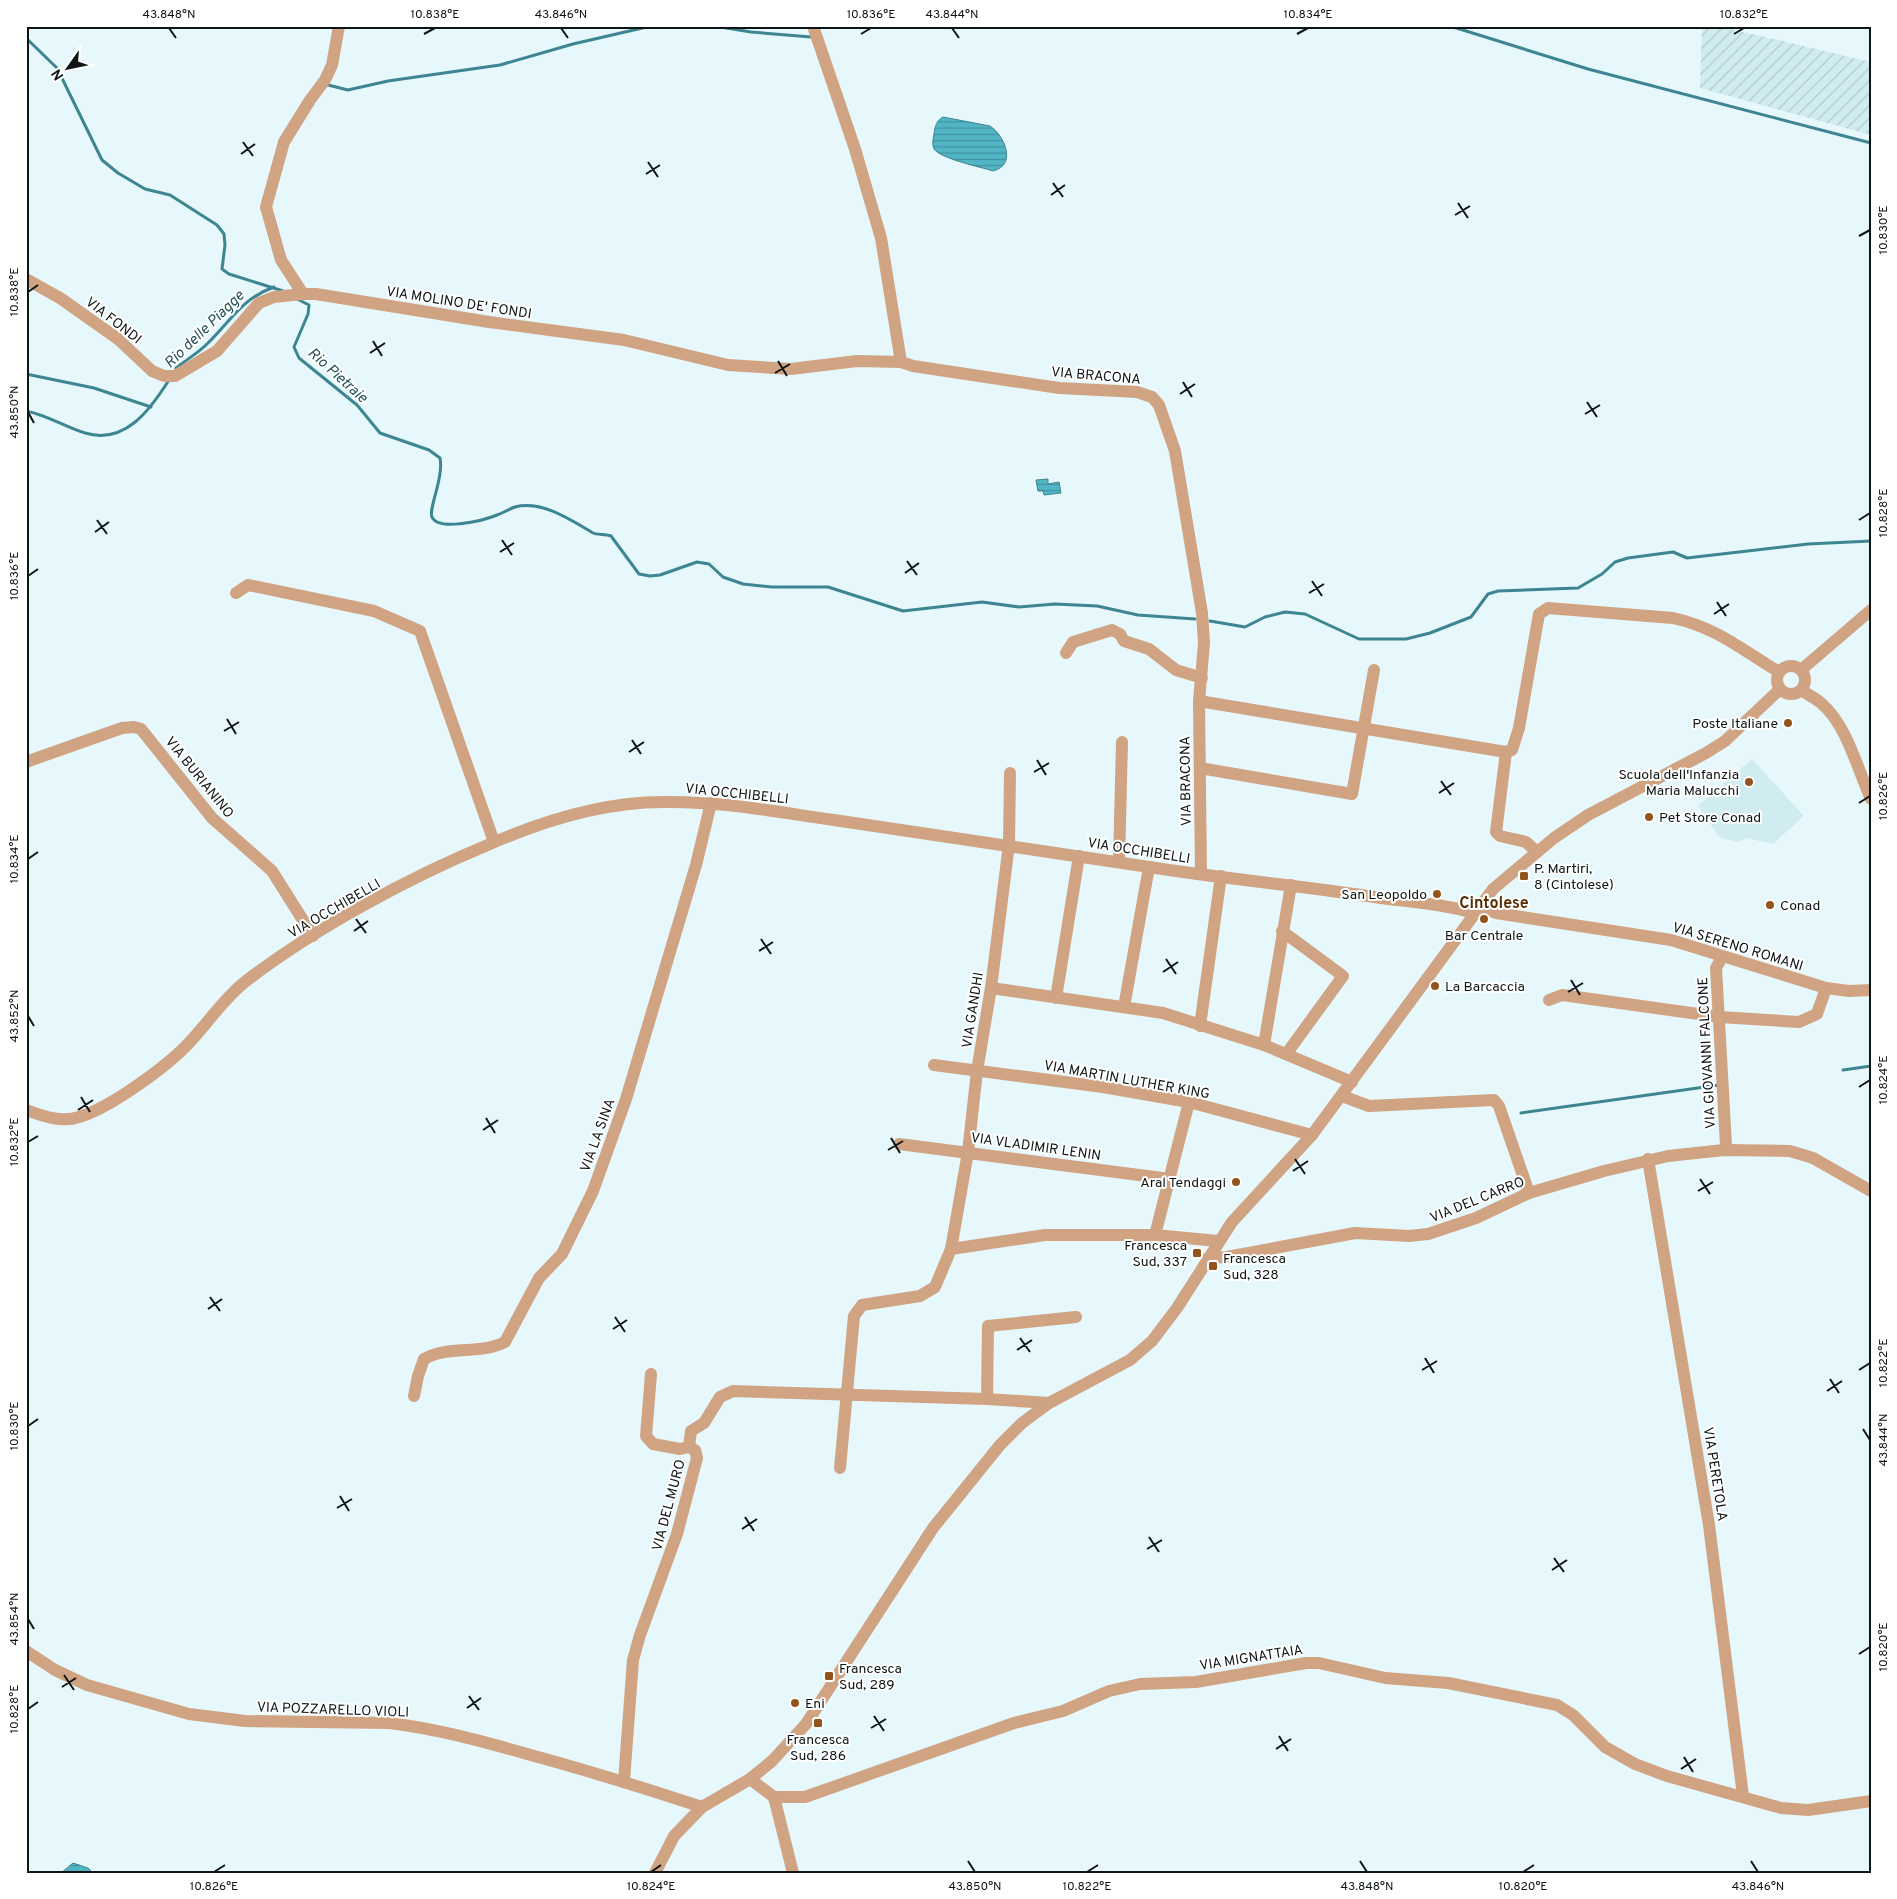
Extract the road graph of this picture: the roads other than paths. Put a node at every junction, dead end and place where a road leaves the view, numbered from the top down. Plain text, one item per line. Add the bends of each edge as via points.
1 (339, 26) edge
2 (813, 26) edge
3 (26, 279) edge
4 (303, 294) junction
5 (901, 362) junction
6 (236, 592) dead end
7 (1871, 610) edge
8 (1066, 653) dead end
9 (1374, 670) dead end
10 (1800, 670) junction
11 (1779, 672) junction
12 (1202, 678) junction
13 (1780, 689) junction
14 (1801, 690) junction
15 (1199, 701) junction
16 (1364, 728) junction
17 (1122, 742) dead end
18 (1506, 752) junction
19 (26, 762) edge
20 (1200, 768) junction
21 (1010, 773) dead end
22 (1871, 799) edge
23 (711, 803) junction
24 (494, 842) junction
25 (1009, 844) junction
26 (1537, 852) junction
27 (1079, 856) junction
28 (1119, 862) junction
29 (1149, 867) junction
30 (1201, 874) junction
31 (1221, 876) junction
32 (1290, 885) junction
33 (1476, 910) junction
34 (1282, 931) junction
35 (313, 936) junction
36 (1722, 957) junction
37 (991, 988) junction
38 (1826, 988) junction
39 (1871, 990) edge
40 (1056, 998) junction
41 (1549, 1000) dead end
42 (1124, 1007) junction
43 (1720, 1017) junction
44 (1200, 1026) junction
45 (1264, 1045) junction
46 (1287, 1054) junction
47 (934, 1065) dead end
48 (977, 1071) junction
49 (1352, 1082) junction
50 (1342, 1096) junction
51 (1189, 1102) junction
52 (26, 1110) edge
53 (1312, 1135) junction
54 (899, 1144) dead end
55 (1724, 1150) junction
56 (968, 1152) junction
57 (1648, 1159) junction
58 (1170, 1179) junction
59 (1871, 1190) edge
60 (1529, 1193) junction
61 (1155, 1235) junction
62 (1218, 1241) junction
63 (951, 1249) junction
64 (1208, 1258) junction
65 (1076, 1317) dead end
66 (651, 1374) dead end
67 (848, 1394) junction
68 (414, 1396) dead end
69 (987, 1399) junction
70 (1049, 1403) junction
71 (689, 1447) junction
72 (840, 1468) dead end
73 (26, 1651) edge
74 (750, 1779) junction
75 (624, 1781) junction
76 (1743, 1796) junction
77 (774, 1797) junction
78 (1871, 1801) edge
79 (702, 1807) junction
80 (655, 1873) edge
81 (793, 1873) edge

1 - 4 street via 332,65 284,142 266,207 281,260
2 - 5 street via 881,238
3 - 4 street, VIA FONDI via 118,338 152,372 164,376 175,376 217,351 259,303 274,297
4 - 5 street, VIA MOLINO DE' FONDI via 624,340 728,365 791,369 857,360
5 - 12 street, VIA BRACONA via 1059,388 1137,392 1152,397 1166,423 1178,466 1202,613
6 - 24 street via 248,585 374,611 420,631
7 - 10 street
8 - 12 street via 1073,642 1112,630 1124,641 1157,653 1176,670
9 - 16 street
10 - 11 street via 1789,666
10 - 14 street via 1805,682
11 - 13 street via 1777,681
11 - 18 street via 1726,637 1689,622 1548,608 1539,614 1520,728 1512,750
12 - 15 street, VIA BRACONA
13 - 14 street via 1788,694
13 - 26 street via 1725,741 1588,815
14 - 22 street via 1821,703 1834,719 1848,743
15 - 16 street
15 - 20 street, VIA BRACONA
16 - 18 street
16 - 20 street via 1352,794
17 - 28 street
18 - 26 street via 1496,832 1500,836 1526,842
19 - 35 street, VIA BURIANINO via 122,728 141,729 212,818 272,871
20 - 30 street, VIA BRACONA
21 - 25 street, VIA GANDHI
23 - 24 street, VIA OCCHIBELLI via 660,802 580,812
23 - 25 street, VIA OCCHIBELLI
23 - 68 street, VIA LA SINA via 696,865 626,1099 593,1191 575,1229 562,1254 539,1278 506,1342 495,1348 435,1353 424,1359
24 - 35 street, VIA OCCHIBELLI via 426,874
25 - 27 street, VIA OCCHIBELLI
25 - 37 street, VIA GANDHI
26 - 33 street via 1493,889
27 - 28 street, VIA OCCHIBELLI
27 - 40 street
28 - 29 street, VIA OCCHIBELLI
29 - 30 street, VIA OCCHIBELLI
29 - 42 street
30 - 31 street, VIA OCCHIBELLI
31 - 32 street, VIA OCCHIBELLI
31 - 44 street
32 - 33 street, VIA OCCHIBELLI
32 - 34 street
33 - 36 street, VIA SERENO ROMANI via 1671,940 1710,950
33 - 49 street
34 - 45 street
34 - 46 street via 1344,976
35 - 52 street, VIA OCCHIBELLI via 244,983 186,1047 151,1076 111,1101 78,1118 58,1120
36 - 38 street, VIA SERENO ROMANI
36 - 43 street, VIA GIOVANNI FALCONE via 1716,968
37 - 40 street
37 - 48 street, VIA GANDHI
38 - 39 street, VIA SERENO ROMANI
38 - 43 street via 1817,1014 1799,1022
40 - 42 street
41 - 43 street via 1562,995
42 - 44 street via 1163,1013
43 - 55 street, VIA GIOVANNI FALCONE
44 - 45 street
45 - 46 street
46 - 49 street
47 - 48 street, VIA MARTIN LUTHER KING
48 - 51 street, VIA MARTIN LUTHER KING
48 - 56 street, VIA GANDHI
49 - 50 street
50 - 53 street
50 - 60 street via 1369,1106 1494,1100 1499,1106
51 - 53 street, VIA MARTIN LUTHER KING
51 - 58 street
53 - 62 street via 1249,1202
54 - 56 street, VIA VLADIMIR LENIN
55 - 57 street, VIA DEL CARRO
55 - 59 street, VIA DEL CARRO via 1790,1152 1805,1156
56 - 58 street, VIA VLADIMIR LENIN
56 - 63 street, VIA GANDHI
57 - 60 street, VIA DEL CARRO
57 - 76 street, VIA PERETOLA via 1711,1534
58 - 61 street
60 - 64 street, VIA DEL CARRO via 1476,1218 1428,1234 1355,1233
61 - 62 street
61 - 63 street via 1045,1235
62 - 64 street
63 - 67 street, VIA GANDHI via 935,1287 920,1296 862,1305 854,1316
64 - 70 street via 1152,1341 1130,1360
65 - 69 street via 988,1326
66 - 71 street via 646,1436 653,1444 680,1449
67 - 69 street, VIA DEL MURO
67 - 71 street, VIA DEL MURO via 726,1393 704,1423 691,1431
67 - 72 street, VIA GANDHI
69 - 70 street, VIA DEL MURO
70 - 74 street via 1000,1445 936,1524 806,1724 789,1745
71 - 75 street, VIA DEL MURO via 697,1458 677,1534 633,1660
73 - 75 street, VIA POZZARELLO VIOLI via 54,1670 87,1685 189,1714 245,1721 412,1726 464,1736
74 - 77 street
74 - 79 street
75 - 79 street, VIA POZZARELLO VIOLI
76 - 77 street, VIA MIGNATTAIA via 1666,1776 1616,1754 1557,1705 1448,1683 1384,1678 1306,1663 1196,1682 1140,1684 1109,1691 1063,1711 1014,1722 805,1797
76 - 78 street, VIA MIGNATTAIA via 1797,1810
77 - 81 street
79 - 80 street via 674,1836

